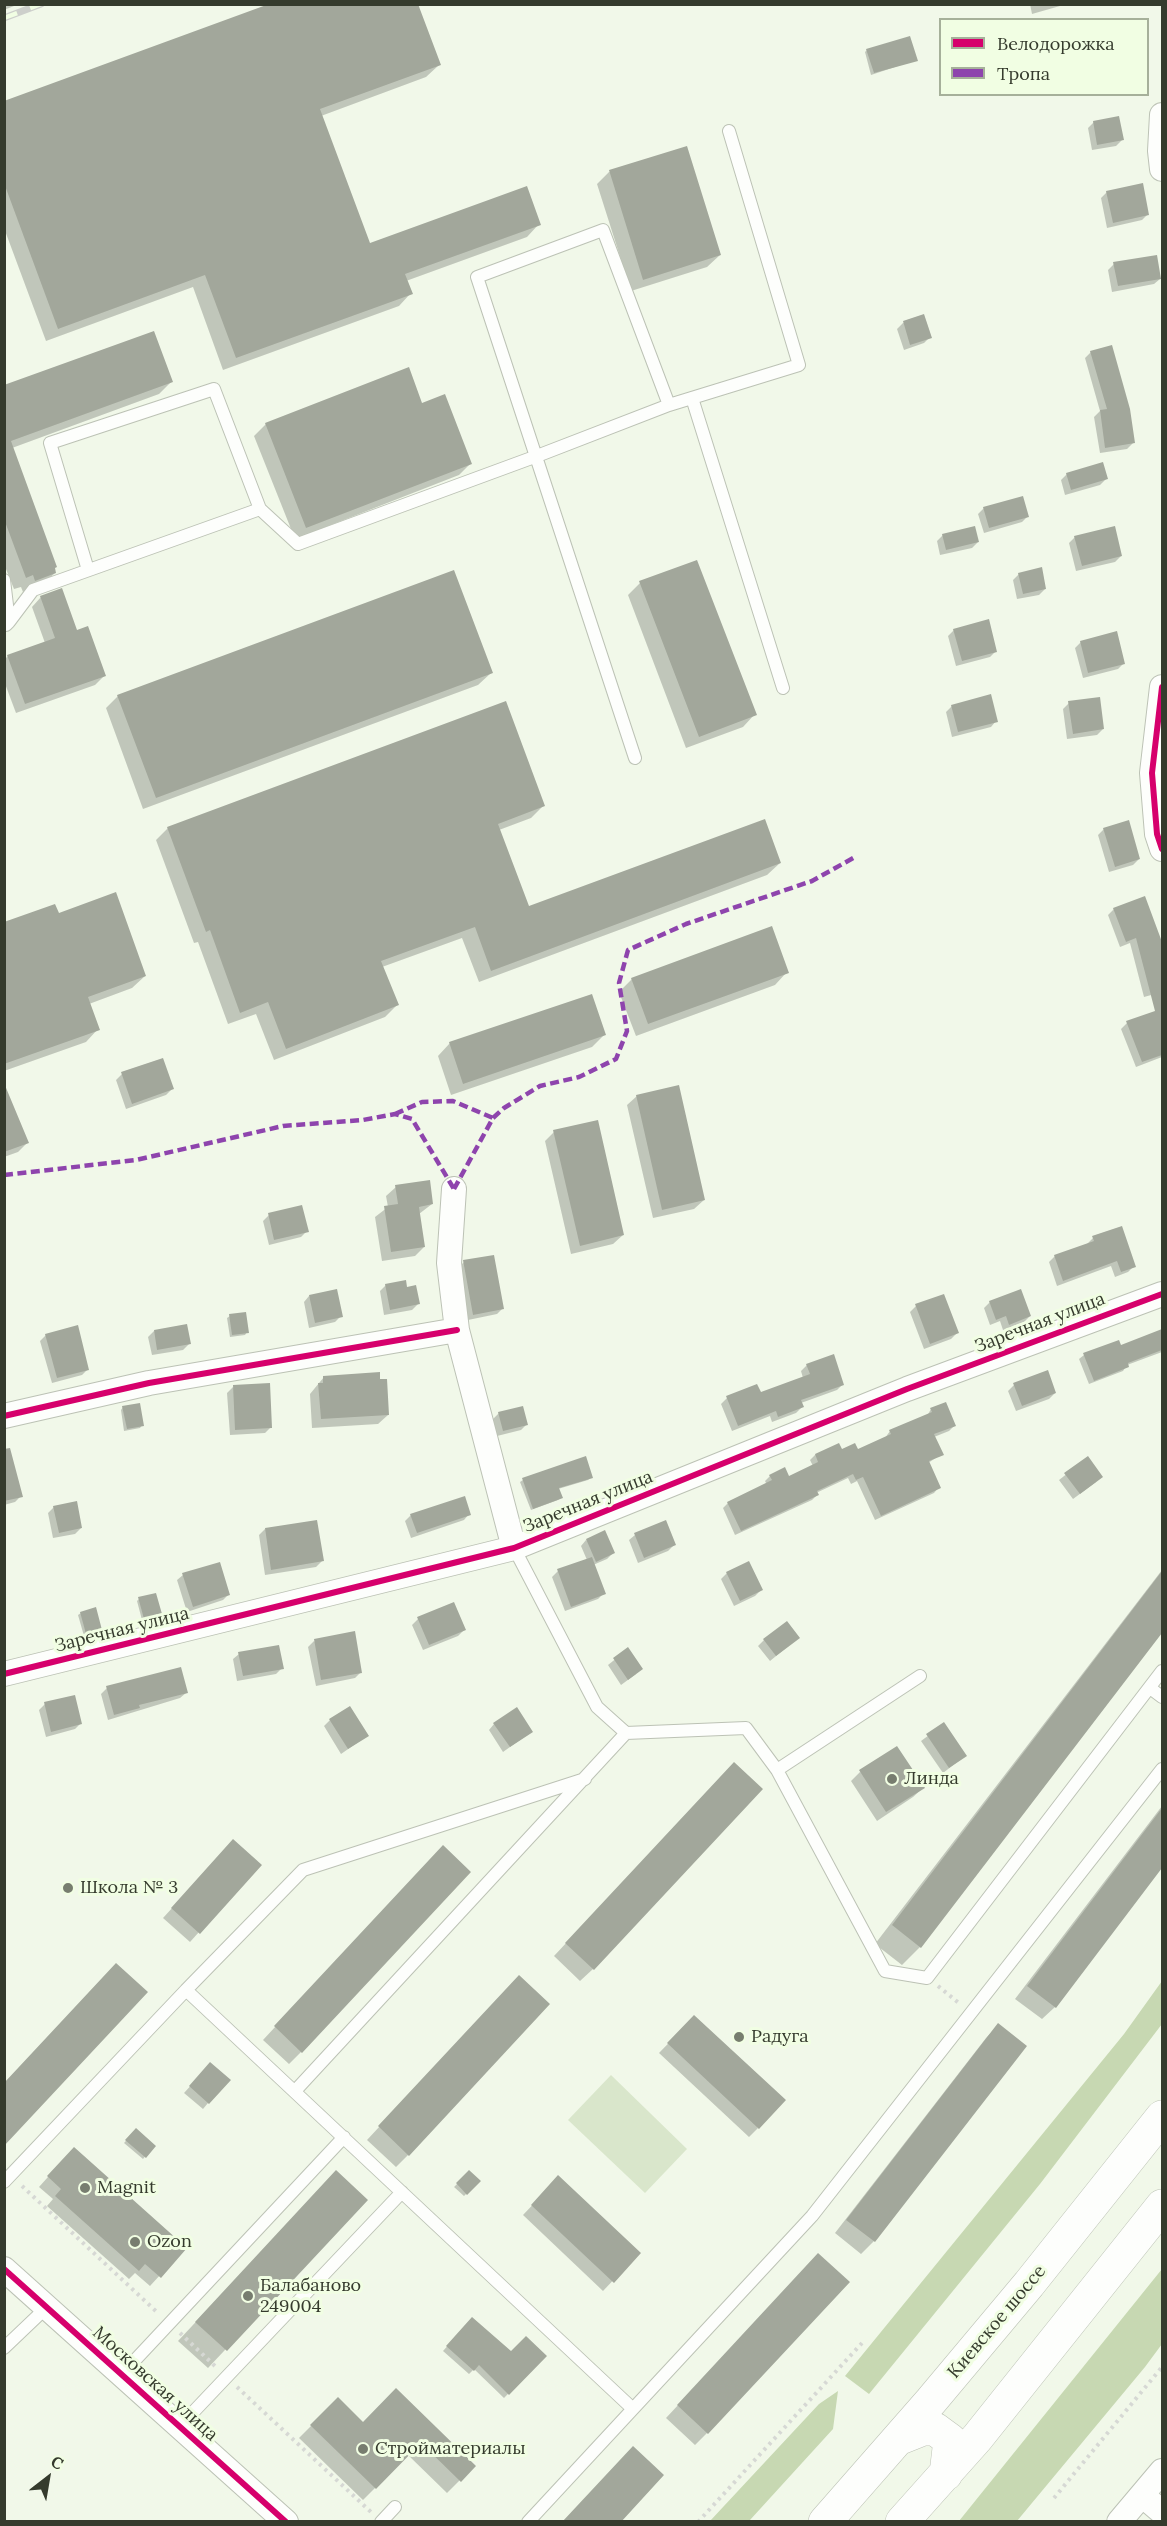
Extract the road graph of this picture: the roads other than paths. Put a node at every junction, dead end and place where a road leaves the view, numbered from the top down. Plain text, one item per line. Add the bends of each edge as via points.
1 (1162, 115) edge
2 (729, 131) dead end
3 (1162, 169) edge
4 (692, 398) junction
5 (669, 405) junction
6 (537, 456) junction
7 (260, 509) junction
8 (88, 570) junction
9 (4, 580) edge
10 (7, 624) edge
11 (1162, 687) edge
12 (783, 688) dead end
13 (635, 758) dead end
14 (1162, 849) edge
15 (454, 1189) dead end
16 (1162, 1293) edge
17 (457, 1330) junction
18 (4, 1416) edge
19 (514, 1548) junction
20 (1162, 1671) edge
21 (4, 1674) edge
22 (920, 1676) dead end
23 (1150, 1688) junction
24 (1162, 1697) edge
25 (626, 1733) junction
26 (1162, 1769) edge
27 (777, 1770) junction
28 (586, 1779) junction
29 (186, 1990) junction
30 (295, 2091) junction
31 (1162, 2117) edge
32 (344, 2137) junction
33 (8, 2179) edge
34 (402, 2192) junction
35 (1162, 2206) edge
36 (4, 2269) edge
37 (47, 2307) junction
38 (4, 2348) edge
39 (122, 2374) junction
40 (633, 2409) junction
41 (180, 2426) junction
42 (898, 2439) junction
43 (1162, 2471) edge
44 (945, 2474) junction
45 (1142, 2495) junction
46 (395, 2507) dead end
47 (1162, 2512) edge
48 (377, 2518) edge
49 (286, 2522) edge
50 (528, 2522) edge
51 (825, 2522) edge
52 (902, 2522) edge
53 (1119, 2522) edge

1 - 3 street
2 - 4 lane via 799,365
4 - 5 lane
4 - 12 lane
5 - 6 lane
5 - 6 lane via 603,230 477,277
6 - 7 lane via 298,544
6 - 13 lane
7 - 8 lane
7 - 8 lane via 214,389 50,443
8 - 10 lane via 33,590
9 - 10 lane
11 - 14 street via 1152,773 1157,834
15 - 17 street, Заречная улица via 449,1263
16 - 19 street, Заречная улица via 908,1389
17 - 18 street via 149,1383
17 - 19 street, Заречная улица
19 - 21 street, Заречная улица
19 - 25 lane via 597,1707
20 - 23 lane
22 - 27 lane
23 - 24 lane
23 - 27 lane via 927,1978 885,1971
25 - 27 lane via 746,1728
25 - 28 lane
26 - 40 lane via 812,2217
28 - 29 lane via 303,1870
28 - 30 lane
29 - 30 lane
29 - 33 lane
30 - 32 lane
31 - 42 highway, Киевское шоссе via 1029,2284
32 - 34 lane
32 - 39 lane
34 - 40 lane
34 - 41 lane
35 - 44 highway
36 - 37 street, Московская улица
37 - 38 lane
37 - 39 street, Московская улица
39 - 41 street, Московская улица
40 - 50 lane
41 - 49 street, Московская улица
42 - 44 highway via 923,2429 935,2429 950,2440
42 - 51 highway, Киевское шоссе
43 - 45 street
44 - 52 highway
45 - 47 street
45 - 53 street
46 - 48 lane

